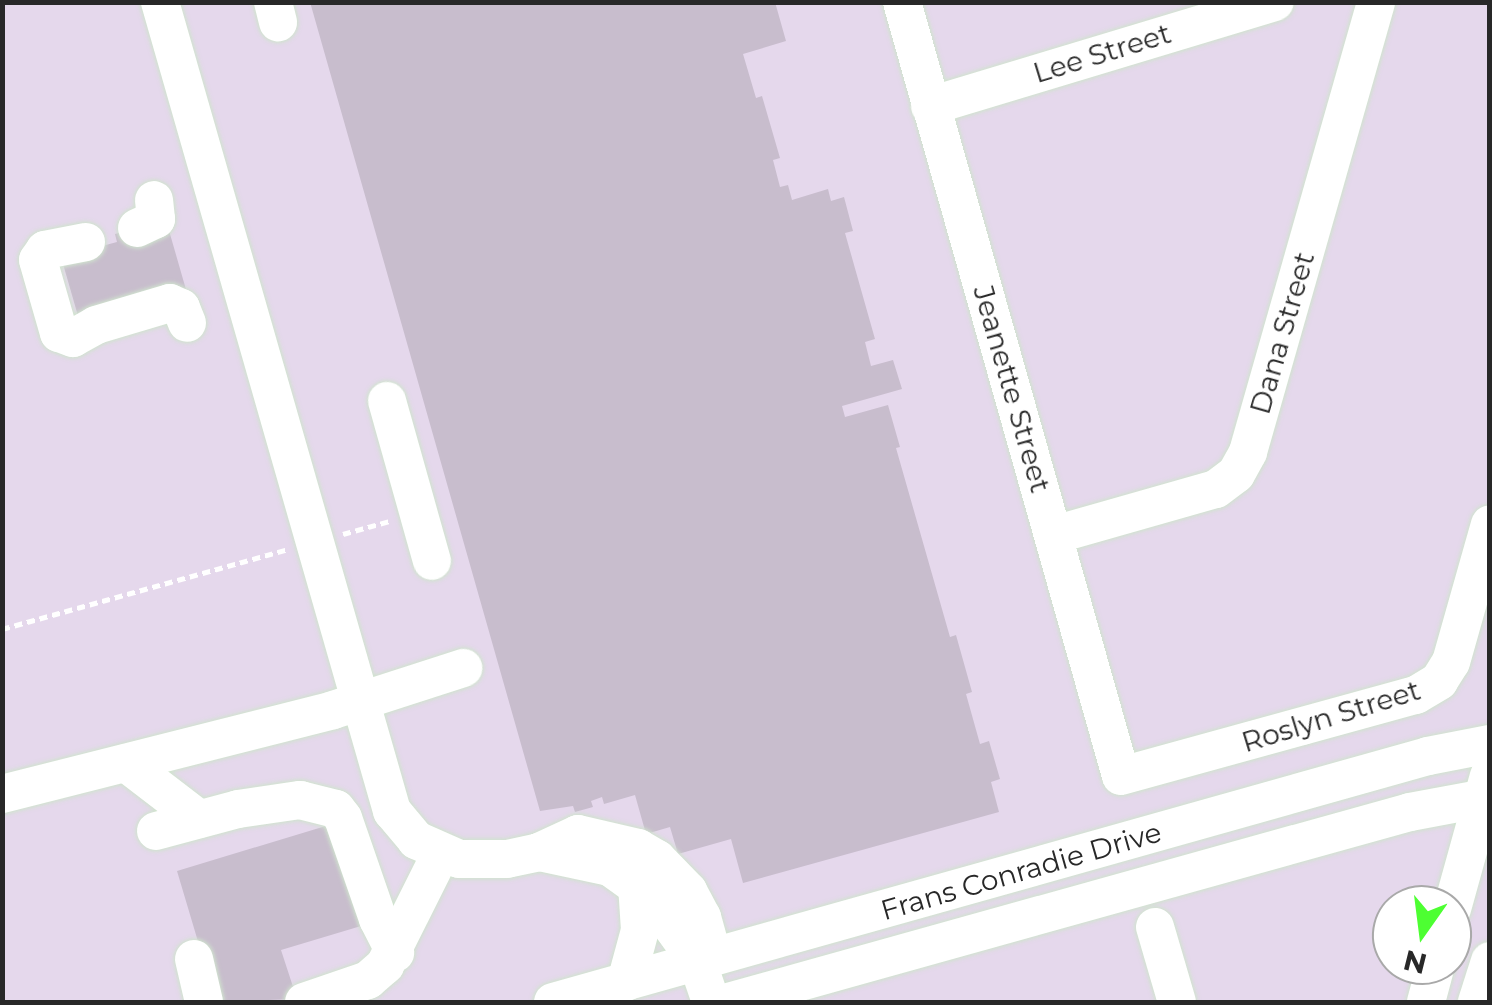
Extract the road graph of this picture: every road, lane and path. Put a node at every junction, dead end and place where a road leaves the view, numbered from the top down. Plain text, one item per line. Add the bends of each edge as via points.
1 (160, 2) edge
2 (902, 2) edge
3 (1376, 2) edge
4 (1255, 5) edge
5 (930, 106) junction
6 (118, 229) dead end
7 (188, 323) dead end
8 (387, 401) dead end
9 (417, 508) junction
10 (1490, 524) edge
11 (1054, 535) junction
12 (314, 542) junction
13 (432, 561) dead end
14 (2, 628) edge
15 (463, 668) dead end
16 (358, 700) junction
17 (1490, 744) edge
18 (183, 748) junction
19 (126, 762) junction
20 (1121, 776) joint
21 (1487, 790) edge
22 (2, 794) edge
23 (189, 810) junction
24 (156, 830) dead end
25 (539, 852) junction
26 (441, 853) junction
27 (636, 885) junction
28 (1459, 885) edge
29 (1155, 927) dead end
30 (395, 954) junction
31 (194, 959) dead end
32 (705, 959) junction
33 (1490, 961) edge
34 (626, 982) junction
35 (204, 1002) edge
36 (304, 1002) edge
37 (553, 1002) edge
38 (711, 1002) edge
39 (728, 1002) edge
40 (1177, 1002) edge
41 (1477, 1002) edge

1 - 12 street
2 - 5 street, Jeanette Street
3 - 11 street, Dana Street via 1236,474 1216,489
4 - 5 street, Lee Street
5 - 11 street, Jeanette Street
6 - 7 street via 44,250 38,260 59,334 73,338 170,304 181,308
8 - 9 street
9 - 12 path
9 - 13 street
10 - 20 street, Roslyn Street via 1439,681 1416,695
11 - 20 street, Jeanette Street
12 - 14 path
12 - 16 street
15 - 16 street
16 - 18 street
16 - 26 street via 392,811 416,840
17 - 32 street, Frans Conradie Drive
18 - 19 street
18 - 23 street
19 - 22 street
19 - 23 street
21 - 28 street
21 - 39 street, Frans Conradie Drive
23 - 24 street
23 - 30 street via 300,800 336,810
25 - 26 street via 492,861
25 - 27 street via 594,862
25 - 32 street via 578,834 638,848 688,891 702,917
26 - 30 street
27 - 32 street
27 - 34 street via 640,930
29 - 40 street
30 - 36 street via 368,980
31 - 35 street
32 - 34 street, Frans Conradie Drive
32 - 38 street
33 - 41 street
34 - 37 street, Frans Conradie Drive

